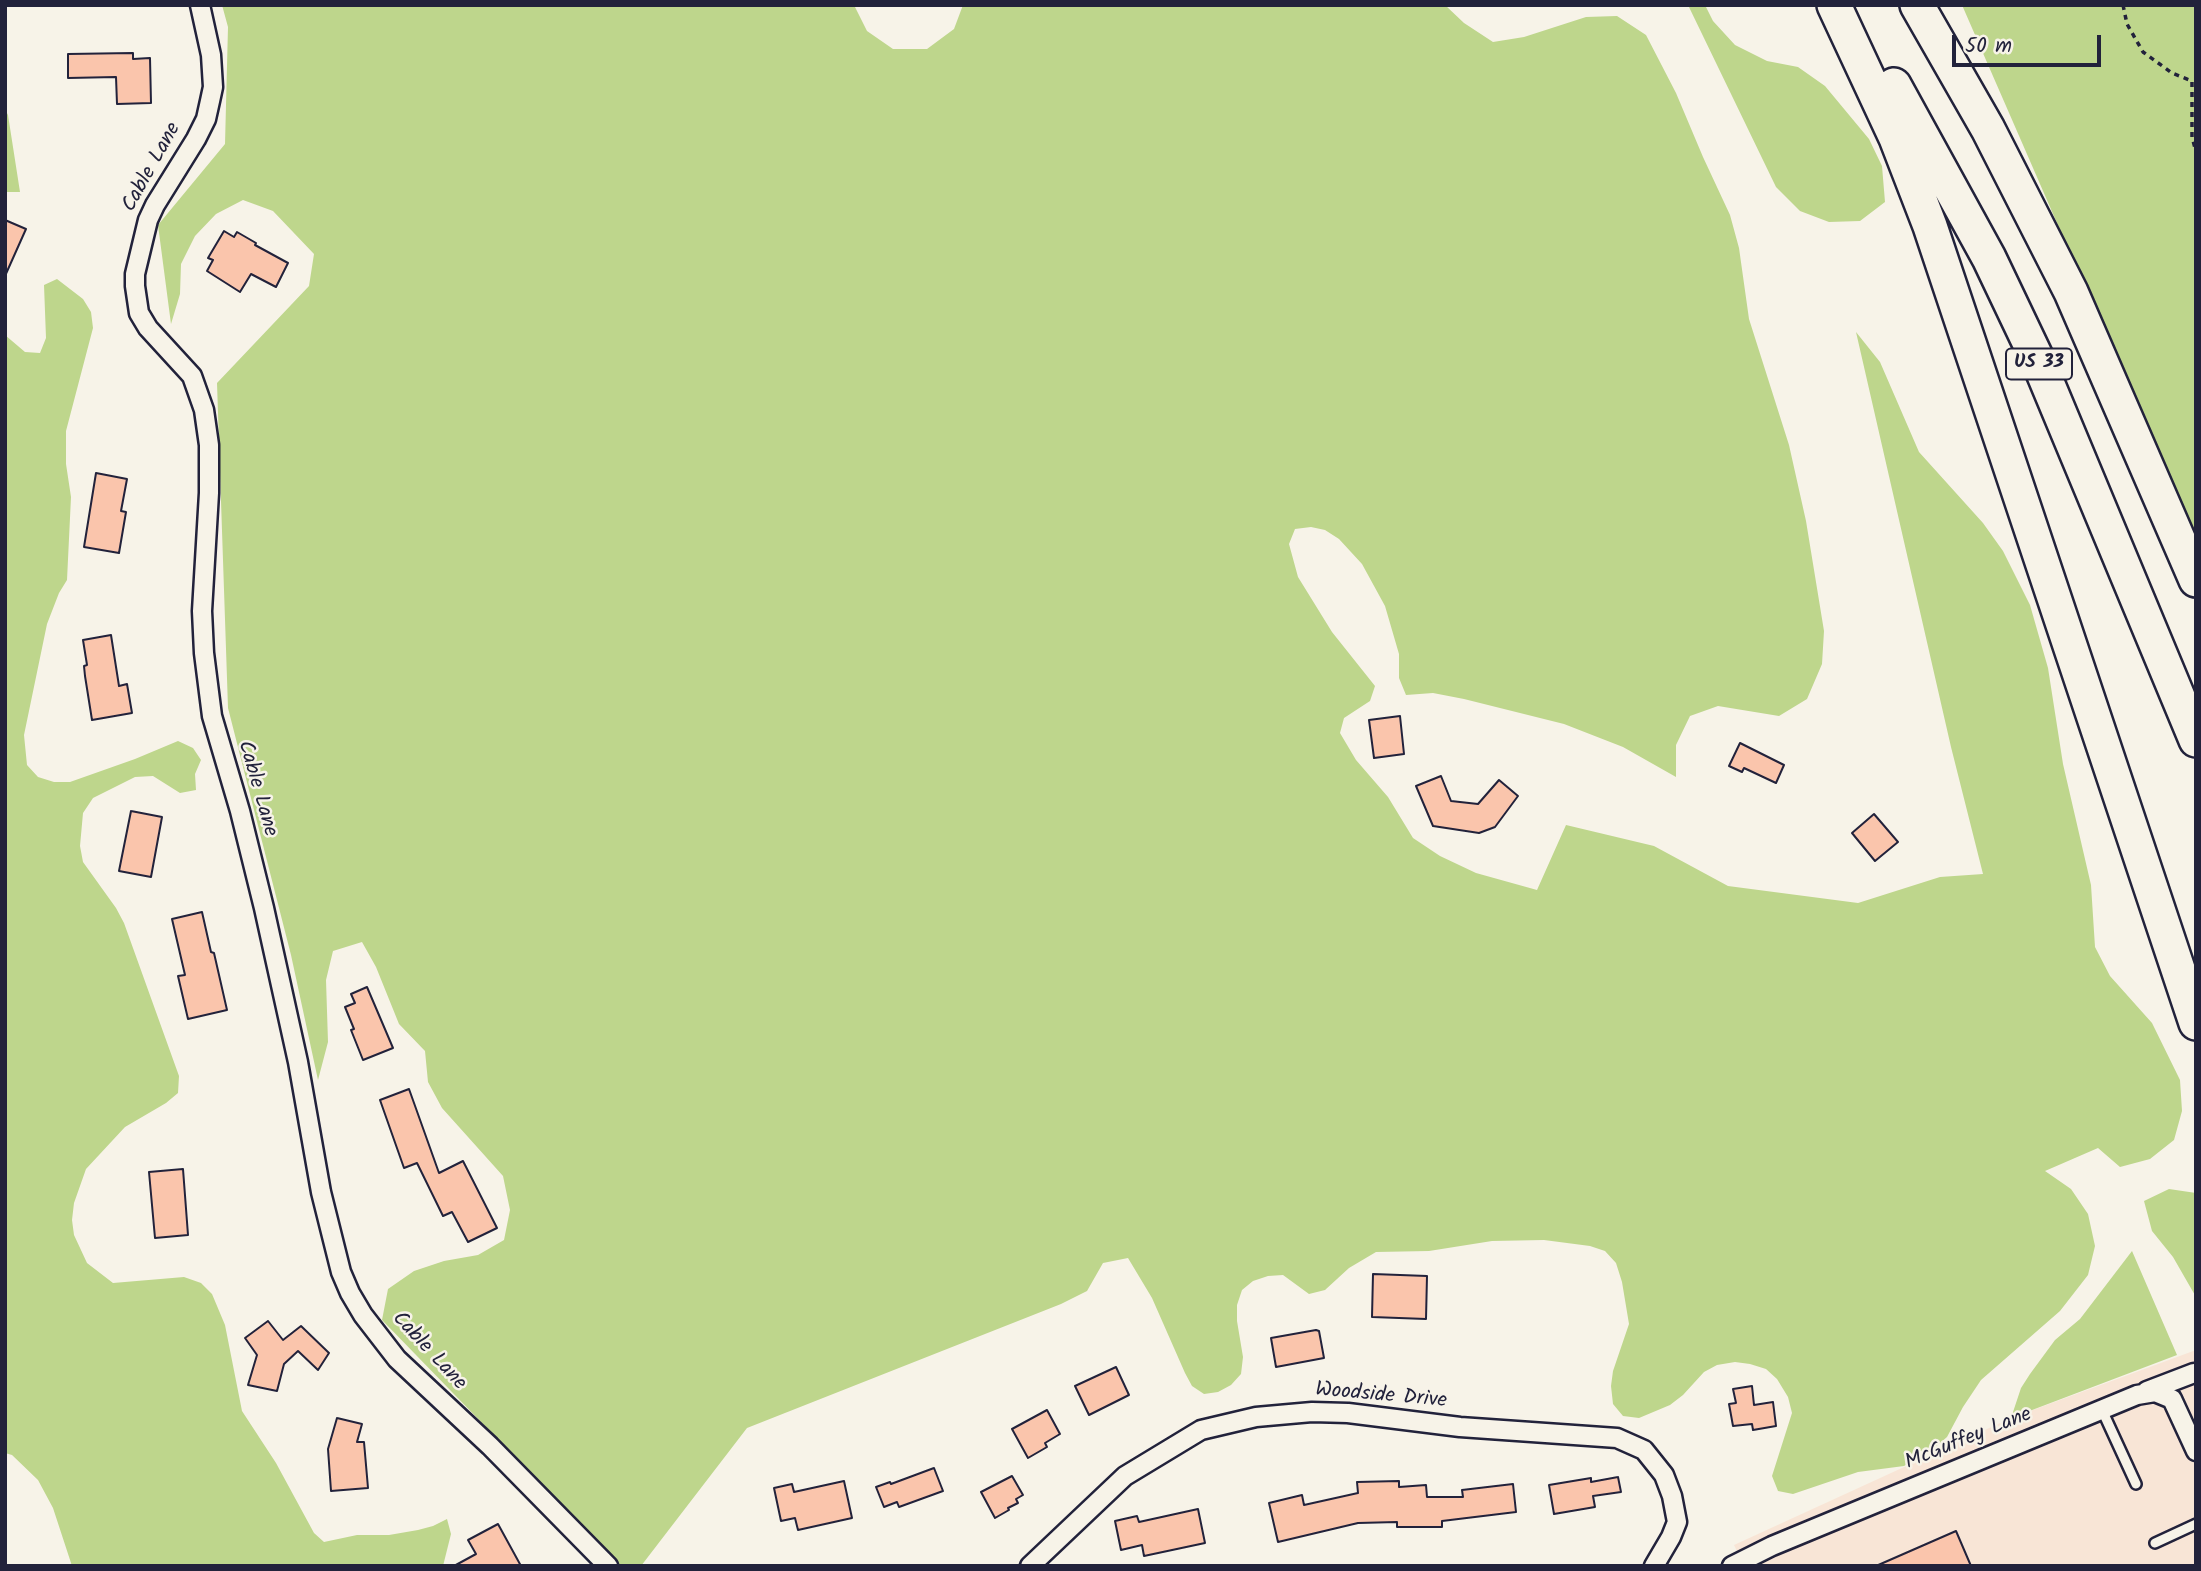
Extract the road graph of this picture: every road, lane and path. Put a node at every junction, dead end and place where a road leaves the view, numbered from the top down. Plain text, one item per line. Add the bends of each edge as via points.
1 (200, 5) edge
2 (1834, 5) edge
3 (1846, 5) edge
4 (1917, 5) edge
5 (2123, 5) edge
6 (2196, 152) edge
7 (2196, 580) edge
8 (2196, 740) edge
9 (2196, 1023) edge
10 (2194, 1373) edge
11 (2137, 1395) junction
12 (2102, 1410) junction
13 (2196, 1451) edge
14 (2137, 1484) dead end
15 (2196, 1524) edge
16 (2155, 1543) dead end
17 (608, 1566) edge
18 (1030, 1566) edge
19 (1654, 1566) edge
20 (1732, 1566) edge

1 - 17 street, Cable Lane via 211,55 211,101 196,139 148,220 135,286 139,313 192,376 204,410 209,493 202,611 212,716 264,908 341,1272 363,1315 397,1359
2 - 9 highway via 1896,138 1930,226
3 - 8 highway, US 33 via 2017,316
4 - 7 highway, US 33 via 1988,129 2071,292
5 - 6 path via 2127,24 2143,52 2192,82
10 - 11 street
11 - 12 street, McGuffey Lane
11 - 13 street, McGuffey Lane via 2155,1392 2172,1399
12 - 14 lane
12 - 20 street, McGuffey Lane
15 - 16 lane
18 - 19 street, Woodside Drive via 1125,1476 1201,1430 1256,1417 1312,1412 1617,1437 1644,1450 1664,1475 1672,1496 1677,1522

